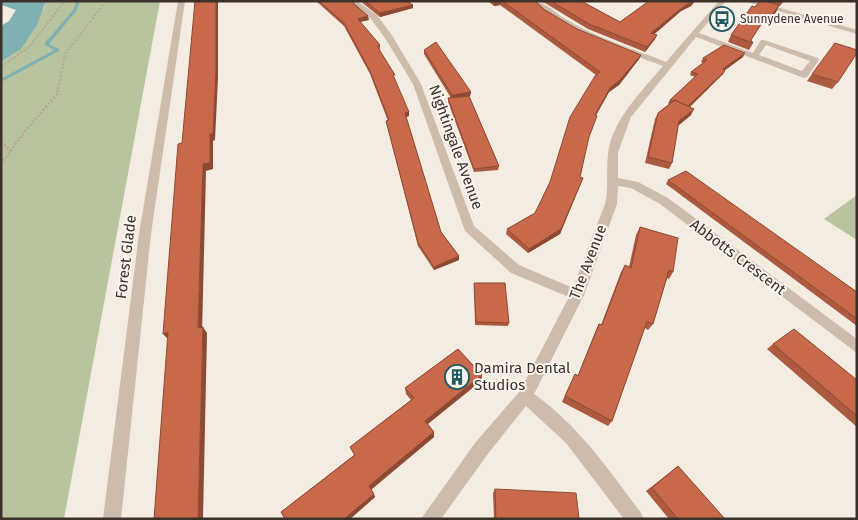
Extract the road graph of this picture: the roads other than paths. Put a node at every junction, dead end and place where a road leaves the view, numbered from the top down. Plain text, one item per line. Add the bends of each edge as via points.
1 (182, 1) edge
2 (352, 1) edge
3 (535, 1) edge
4 (723, 1) edge
5 (747, 1) edge
6 (857, 32) edge
7 (694, 34) junction
8 (754, 56) junction
9 (668, 65) junction
10 (613, 181) junction
11 (577, 295) junction
12 (857, 347) edge
13 (526, 396) junction
14 (112, 519) edge
15 (430, 519) edge
16 (635, 519) edge

1 - 14 street, Forest Glade via 145,234
2 - 11 street, Nightingale Avenue via 374,17 416,84 469,228 515,269
3 - 9 street via 597,38
4 - 7 street, The Avenue
5 - 6 street
7 - 8 street
7 - 9 street, The Avenue
8 - 8 street via 764,42 815,60 804,75
9 - 10 street, The Avenue via 626,116 613,152
10 - 11 street, The Avenue via 611,204
10 - 12 street, Abbotts Crescent via 634,185 664,201
11 - 13 street, The Avenue
13 - 15 street, The Avenue via 481,449
13 - 16 street via 543,408 572,439

